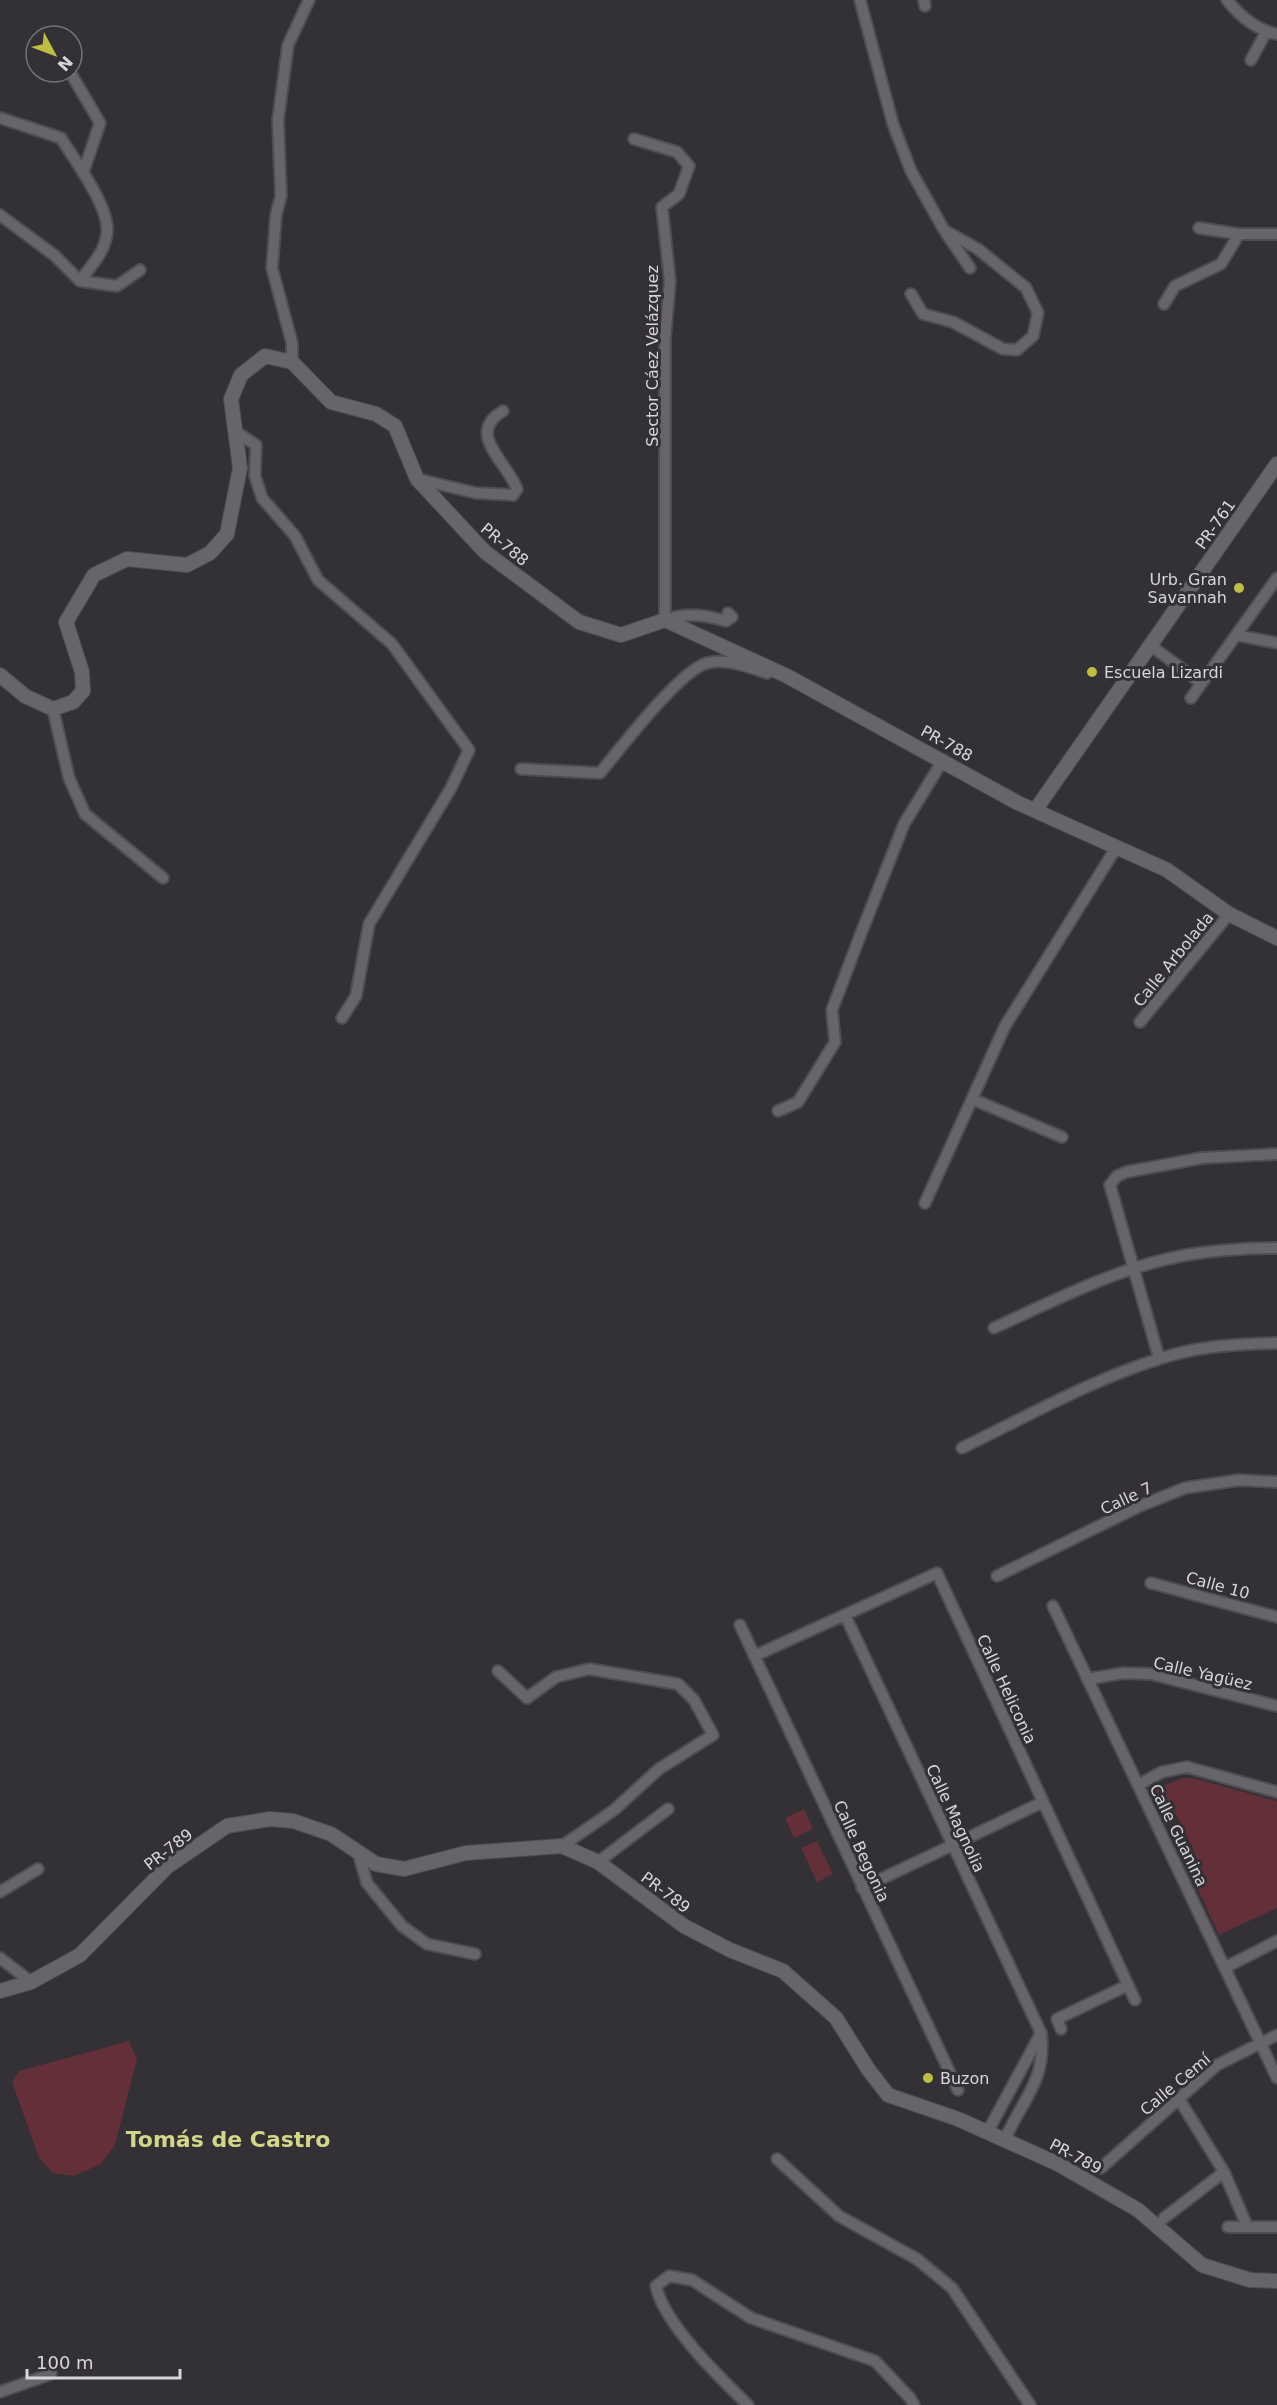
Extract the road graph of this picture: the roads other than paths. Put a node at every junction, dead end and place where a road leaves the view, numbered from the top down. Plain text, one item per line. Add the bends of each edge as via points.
1 (309, 0) edge
2 (860, 0) edge
3 (1227, 0) edge
4 (1240, 0) edge
5 (1240, 15) junction
6 (1272, 33) edge
7 (1251, 60) dead end
8 (77, 84) edge
9 (0, 118) edge
10 (634, 139) dead end
11 (83, 174) junction
12 (0, 215) edge
13 (1199, 228) dead end
14 (944, 230) junction
15 (1239, 234) junction
16 (1277, 234) edge
17 (970, 268) dead end
18 (140, 270) dead end
19 (80, 281) junction
20 (910, 294) dead end
21 (1164, 304) dead end
22 (292, 362) junction
23 (503, 411) dead end
24 (237, 436) junction
25 (1277, 464) edge
26 (417, 479) junction
27 (1277, 578) edge
28 (728, 613) dead end
29 (665, 620) junction
30 (1236, 635) junction
31 (1277, 644) edge
32 (1150, 645) junction
33 (0, 675) edge
34 (788, 676) junction
35 (1201, 683) junction
36 (1191, 698) dead end
37 (53, 709) junction
38 (943, 760) junction
39 (521, 769) dead end
40 (1036, 809) junction
41 (1116, 848) junction
42 (163, 878) dead end
43 (1229, 914) junction
44 (1277, 938) edge
45 (342, 1018) dead end
46 (1140, 1022) dead end
47 (972, 1099) junction
48 (778, 1111) dead end
49 (1062, 1137) dead end
50 (1277, 1154) edge
51 (925, 1203) dead end
52 (1277, 1248) edge
53 (1134, 1269) junction
54 (994, 1328) dead end
55 (1277, 1343) edge
56 (1159, 1359) junction
57 (962, 1448) dead end
58 (1277, 1482) edge
59 (997, 1576) dead end
60 (1151, 1583) dead end
61 (1053, 1606) dead end
62 (845, 1616) junction
63 (1277, 1617) edge
64 (740, 1625) dead end
65 (754, 1656) junction
66 (498, 1671) dead end
67 (1087, 1679) junction
68 (1277, 1706) edge
69 (1138, 1785) junction
70 (1277, 1792) edge
71 (1043, 1802) junction
72 (668, 1809) dead end
73 (952, 1845) junction
74 (562, 1846) junction
75 (358, 1852) junction
76 (598, 1862) junction
77 (38, 1869) dead end
78 (862, 1888) junction
79 (0, 1892) edge
80 (1277, 1941) edge
81 (475, 1954) dead end
82 (0, 1958) edge
83 (1226, 1967) junction
84 (32, 1982) junction
85 (1128, 1985) junction
86 (0, 1991) edge
87 (1135, 2000) dead end
88 (1060, 2029) dead end
89 (1041, 2032) junction
90 (1277, 2035) edge
91 (1260, 2043) junction
92 (1277, 2078) edge
93 (958, 2090) dead end
94 (1179, 2098) junction
95 (988, 2131) junction
96 (1005, 2139) junction
97 (777, 2159) dead end
98 (1101, 2168) dead end
99 (1224, 2172) junction
100 (1164, 2218) dead end
101 (1247, 2226) junction
102 (1228, 2227) dead end
103 (1277, 2227) edge
104 (1277, 2281) edge
105 (51, 2374) dead end
106 (0, 2392) edge
107 (748, 2405) edge
108 (914, 2405) edge
109 (1029, 2405) edge

1 - 22 street via 288,45 278,120 281,196 272,268 292,343
2 - 14 street via 893,124 911,171
3 - 5 street
4 - 5 street
5 - 6 street
6 - 7 street
8 - 11 street via 100,123
9 - 11 street via 61,138
10 - 29 street, Sector Cáez Velázquez via 677,152 689,166 679,194 662,207 670,281 665,338
11 - 19 street via 104,213 107,232 101,254
12 - 19 street via 54,255
13 - 15 street
14 - 17 street
14 - 20 street via 978,249 1026,288 1038,313 1033,336 1017,350 1003,349 953,322 923,314
15 - 16 street
15 - 21 street via 1221,264 1174,286
18 - 19 street via 117,286
22 - 24 street via 265,356 241,375 231,399
22 - 26 street, PR-788 / PR-788 via 331,402 376,414 395,426
23 - 26 street via 489,423 486,433 513,479 517,489 513,495 476,493
24 - 37 street via 240,468 227,534 210,553 187,565 127,559 94,575 66,622 82,672 83,691 73,702
24 - 45 street via 242,435 256,445 255,476 262,498 296,536 318,580 392,644 469,750 451,788 369,924 356,996
25 - 32 street, PR-761 / PR-761
26 - 29 street, PR-788 / PR-788 via 485,552 579,622 621,635
27 - 30 street
28 - 29 street via 730,621 707,615 679,615
29 - 34 street, PR-788 / PR-788
30 - 31 street
30 - 35 street
32 - 35 street
32 - 40 street, PR-761 / PR-761
33 - 37 street via 25,696
34 - 38 street, PR-788 / PR-788
34 - 39 street via 739,664 706,663 671,690 600,773
35 - 36 street
37 - 42 street via 69,778 85,814
38 - 40 street, PR-788 / PR-788
38 - 48 street via 904,824 860,936 832,1010 836,1042 798,1102
40 - 41 street, PR-788 / PR-788
41 - 43 street, PR-788 / PR-788 via 1167,870
41 - 47 street via 1005,1026
43 - 44 street, PR-788 / PR-788
43 - 46 street, Calle Arbolada
47 - 49 street
47 - 51 street
50 - 53 street via 1202,1158 1117,1176 1110,1185
52 - 53 street via 1184,1256
53 - 54 street via 1070,1292
53 - 56 street
55 - 56 street via 1225,1345
56 - 57 street
58 - 59 street, Calle 7 via 1239,1480 1185,1488
60 - 63 street, Calle 10
61 - 67 street, Calle Guanina
62 - 65 street, Calle Heliconia
62 - 71 street, Calle Heliconia via 937,1573
62 - 73 street, Calle Magnolia
64 - 65 street, Calle Begonia
65 - 78 street, Calle Begonia
66 - 74 street via 527,1698 556,1677 589,1669 678,1684 694,1700 713,1735 658,1769 614,1810
67 - 68 street, Calle Yagüez via 1124,1673 1151,1674
67 - 69 street, Calle Guanina
69 - 70 street via 1162,1772 1187,1767
69 - 83 street, Calle Guanina
71 - 73 street
71 - 85 street, Calle Heliconia
72 - 76 street
73 - 78 street
73 - 89 street, Calle Magnolia
74 - 75 street, PR-789 / PR-789 via 466,1853 404,1869 376,1864
74 - 76 street, PR-789 / PR-789
75 - 81 street via 367,1883 402,1926 427,1944
75 - 84 street, PR-789 / PR-789 via 331,1834 293,1821 270,1819 227,1826 167,1867 80,1955
76 - 95 street, PR-789 / PR-789 via 684,1926 793,1979 836,2018 888,2095
77 - 79 street
78 - 93 street, Calle Begonia
80 - 83 street
82 - 84 street
83 - 91 street, Calle Guanina
84 - 86 street, PR-789 / PR-789
85 - 87 street, Calle Heliconia
85 - 88 street via 1057,2019
89 - 95 street
89 - 96 street, Calle Magnolia via 1041,2068
90 - 91 street, Calle Cemí
91 - 92 street, Calle Guanina
91 - 94 street, Calle Cemí via 1217,2065
94 - 98 street, Calle Cemí
94 - 99 street
95 - 96 street, PR-789 / PR-789
96 - 104 street, PR-789 / PR-789 via 1138,2210 1202,2265 1250,2280
97 - 109 street via 839,2216 917,2259 952,2288
99 - 100 street
99 - 101 street
101 - 102 street
101 - 103 street
105 - 106 street
107 - 108 street via 710,2367 660,2302 657,2286 669,2276 692,2280 751,2318 875,2361

